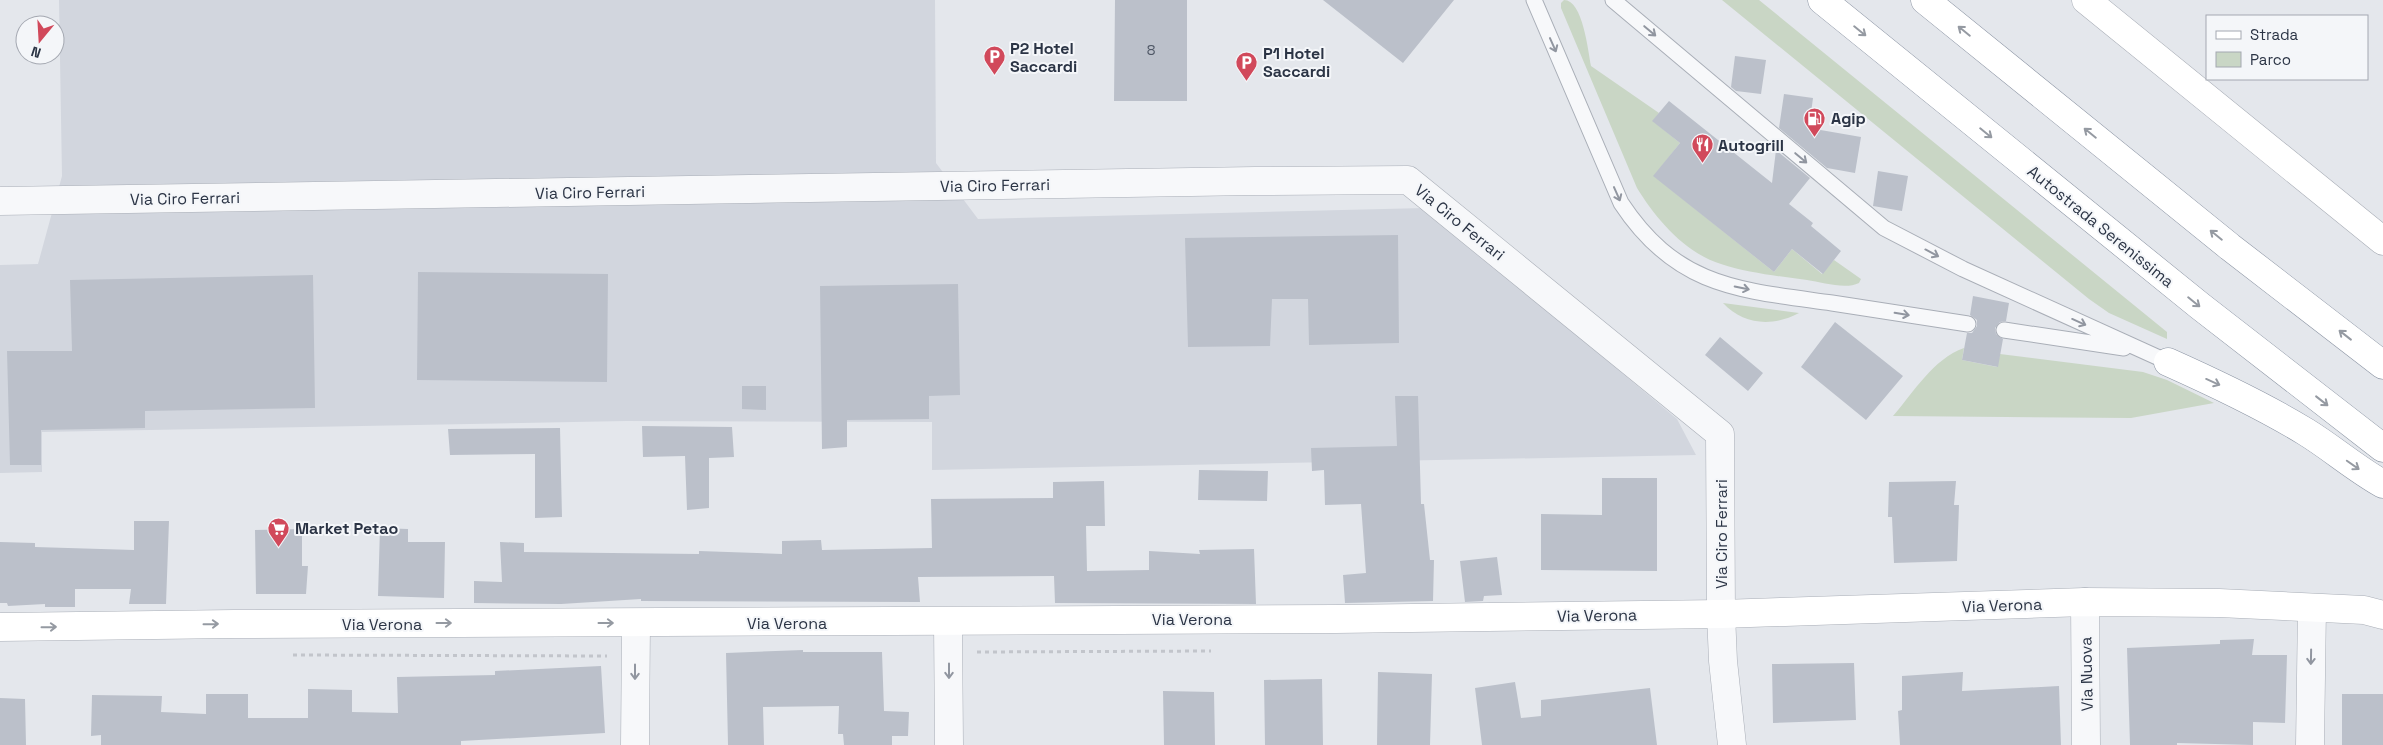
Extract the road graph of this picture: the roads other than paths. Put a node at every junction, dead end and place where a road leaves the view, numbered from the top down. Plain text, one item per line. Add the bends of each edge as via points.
1 (1534, 0) edge
2 (1613, 0) edge
3 (1822, 0) edge
4 (1925, 0) edge
5 (2086, 0) edge
6 (0, 201) edge
7 (2383, 241) edge
8 (1968, 324) dead end
9 (2004, 330) dead end
10 (2143, 351) junction
11 (2168, 362) joint
12 (2383, 365) edge
13 (2383, 448) edge
14 (2383, 484) edge
15 (2085, 602) junction
16 (2312, 608) junction
17 (1721, 614) junction
18 (2383, 615) edge
19 (636, 623) junction
20 (948, 623) junction
21 (0, 627) edge
22 (635, 745) edge
23 (949, 745) edge
24 (1732, 745) edge
25 (2086, 745) edge
26 (2310, 745) edge

1 -> 8 lane via 1621,203 1637,228 1672,259 1705,278 1762,293
2 -> 10 lane via 1884,228 1963,269
3 -> 13 main road, Autostrada Serenissima via 2200,306
12 -> 4 main road via 2230,247
5 - 7 main road
6 - 17 street, Via Ciro Ferrari via 1408,180 1720,434
9 - 10 lane
10 - 11 lane
11 -> 14 main road via 2220,385 2307,432
15 - 16 main road, Via Verona
15 - 17 main road, Via Verona
15 - 25 street, Via Nuova
16 - 18 main road, Via Verona via 2364,610
16 -> 26 street
17 - 20 main road, Via Verona
17 - 24 street
19 - 20 main road, Via Verona
21 -> 19 main road, Via Verona
19 -> 22 street
20 -> 23 street

